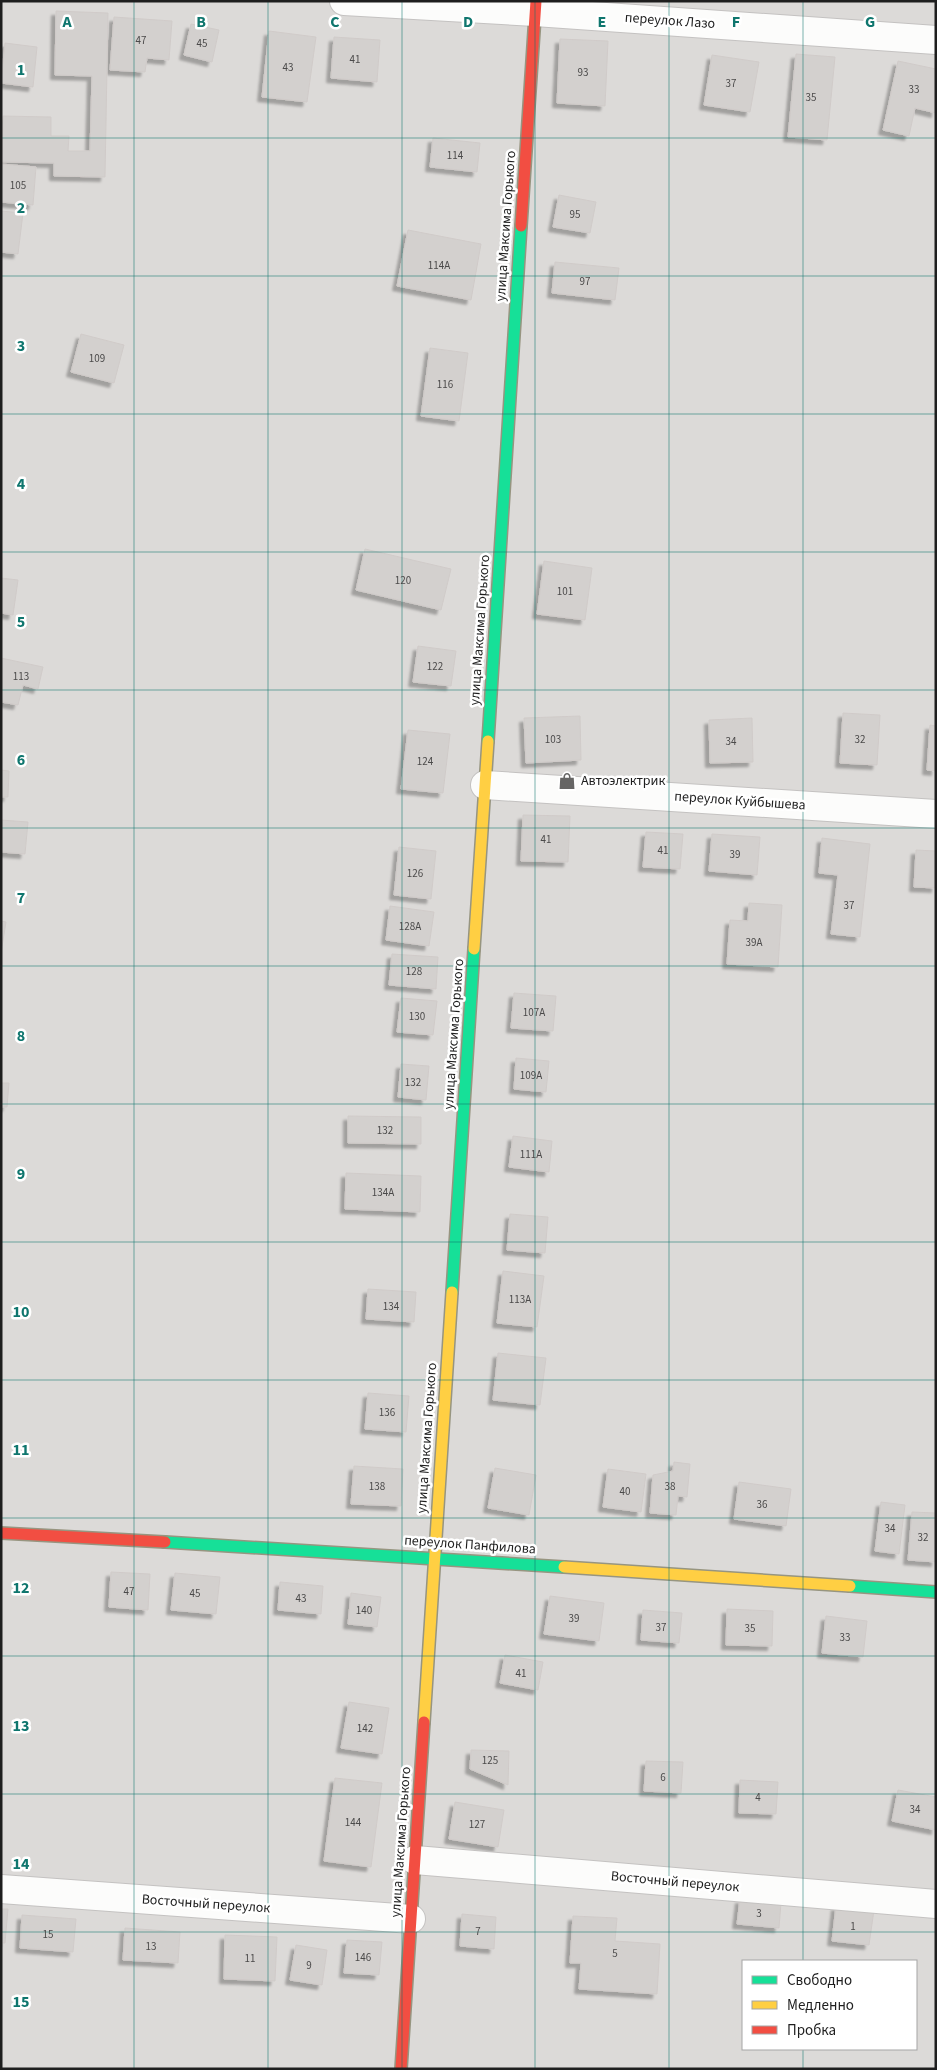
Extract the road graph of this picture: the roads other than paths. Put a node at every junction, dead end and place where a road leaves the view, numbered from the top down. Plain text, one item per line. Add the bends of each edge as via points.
1 (344, 1) edge
2 (535, 7) edge
3 (936, 40) edge
4 (485, 785) junction
5 (936, 814) edge
6 (1, 1533) edge
7 (434, 1558) junction
8 (936, 1592) edge
9 (415, 1860) junction
10 (1, 1889) edge
11 (936, 1904) edge
12 (411, 1919) junction
13 (401, 2069) edge

1 - 2 street, переулок Лазо
2 - 3 street, переулок Лазо
2 - 4 main road, улица Максима Горького
4 - 5 street, переулок Куйбышева
4 - 7 main road, улица Максима Горького
6 - 7 main road, переулок Панфилова
7 - 8 main road, переулок Панфилова
7 - 9 main road, улица Максима Горького
9 - 11 street, Восточный переулок
9 - 12 main road, улица Максима Горького
10 - 12 street, Восточный переулок
12 - 13 main road, улица Максима Горького

